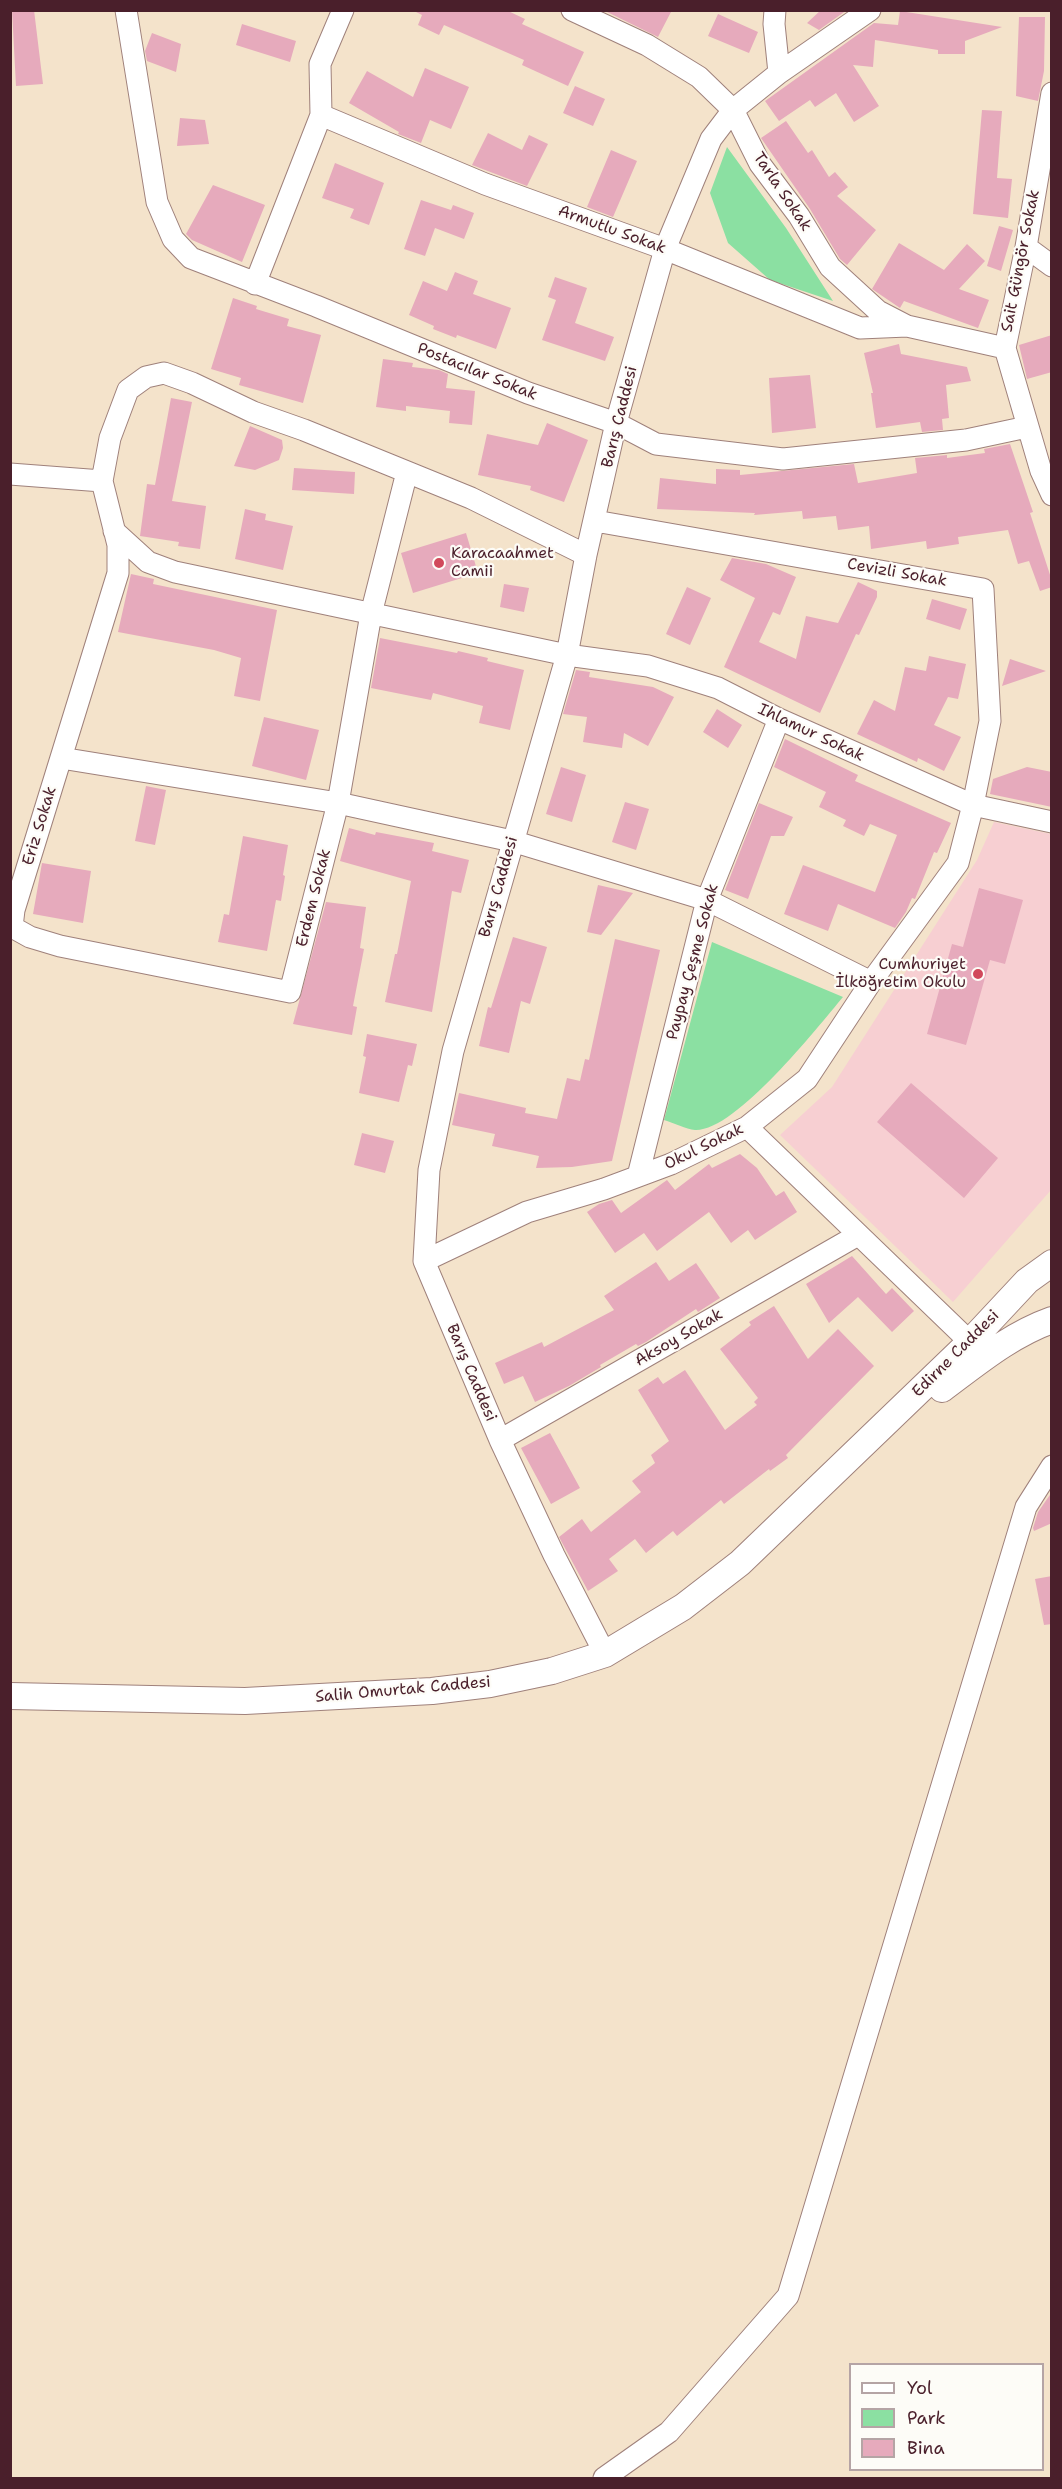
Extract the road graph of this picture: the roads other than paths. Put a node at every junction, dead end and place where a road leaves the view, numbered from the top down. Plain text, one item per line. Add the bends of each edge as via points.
1 (126, 10) edge
2 (343, 10) edge
3 (572, 10) edge
4 (775, 10) edge
5 (870, 10) edge
6 (779, 73) junction
7 (1052, 93) edge
8 (733, 110) junction
9 (321, 116) junction
10 (1026, 247) junction
11 (665, 249) junction
12 (1052, 266) edge
13 (255, 284) junction
14 (907, 326) junction
15 (1005, 348) junction
16 (616, 423) junction
17 (1027, 426) junction
18 (407, 472) junction
19 (10, 474) edge
20 (102, 481) junction
21 (1052, 495) edge
22 (595, 521) junction
23 (112, 525) junction
24 (586, 555) junction
25 (371, 614) junction
26 (567, 655) junction
27 (779, 719) junction
28 (62, 758) junction
29 (338, 803) junction
30 (973, 805) junction
31 (1052, 822) edge
32 (512, 841) junction
33 (706, 900) junction
34 (871, 982) junction
35 (290, 992) joint
36 (747, 1127) junction
37 (638, 1176) junction
38 (858, 1235) junction
39 (424, 1261) junction
40 (1052, 1263) edge
41 (1052, 1320) edge
42 (970, 1342) junction
43 (500, 1440) junction
44 (862, 1448) junction
45 (1052, 1466) edge
46 (605, 1654) junction
47 (10, 1696) edge
48 (604, 2478) edge

1 - 13 street, Postacılar Sokak via 157,202 173,239 191,258
2 - 9 street via 320,64
3 - 8 street, Tarla Sokak via 647,45 699,78
4 - 6 street
5 - 6 street, Barış Caddesi
6 - 8 street, Barış Caddesi
7 - 10 street, Sait Güngör Sokak
8 - 11 street, Barış Caddesi via 711,139
8 - 14 street, Tarla Sokak via 760,164 799,216 830,267 878,311
9 - 11 street, Armutlu Sokak via 485,184
9 - 13 street
10 - 12 street
10 - 15 street, Sait Güngör Sokak
11 - 14 street, Armutlu Sokak via 860,328
11 - 16 street, Barış Caddesi
13 - 16 street, Postacılar Sokak via 528,393
14 - 15 street, Tarla Sokak
15 - 17 street, Sait Güngör Sokak
16 - 17 street, Postacılar Sokak via 656,444 783,459 966,440
16 - 22 street, Barış Caddesi
17 - 21 street, Sait Güngör Sokak
18 - 20 street via 164,374 146,376 128,390 110,438
18 - 24 street via 471,498
18 - 25 street, Erdem Sokak
19 - 20 street
20 - 23 street, Eriz Sokak
22 - 24 street, Barış Caddesi
22 - 30 street, Cevizli Sokak via 983,589 990,721
23 - 25 street, Ihlamur Sokak via 148,562 175,572
23 - 28 street, Eriz Sokak via 118,545 118,573
24 - 26 street, Barış Caddesi
25 - 26 street, Ihlamur Sokak
25 - 29 street, Erdem Sokak
26 - 27 street, Ihlamur Sokak via 648,666 718,688
26 - 32 street, Barış Caddesi
27 - 30 street, Ihlamur Sokak
27 - 33 street, Paypay Çeşme Sokak
28 - 29 street
28 - 35 street, Eriz Sokak via 12,927 60,946
29 - 32 street
29 - 35 street, Erdem Sokak
30 - 31 street, Ihlamur Sokak
30 - 34 street, Okul Sokak via 958,862
32 - 33 street
32 - 39 street, Barış Caddesi via 453,1051 429,1170
33 - 34 street
33 - 37 street, Paypay Çeşme Sokak
34 - 36 street, Okul Sokak via 807,1079
36 - 37 street, Okul Sokak
36 - 38 street
37 - 39 street, Okul Sokak via 527,1212
38 - 42 street
38 - 43 street, Aksoy Sokak
39 - 43 street, Barış Caddesi
40 - 42 main road, Edirne Caddesi via 1027,1281
41 - 44 main road via 1001,1345
42 - 44 main road, Edirne Caddesi
43 - 46 street, Barış Caddesi
44 - 46 main road, Salih Omurtak Caddesi via 740,1563 682,1607
45 - 48 street via 1026,1507 788,2296 669,2432
46 - 47 main road, Salih Omurtak Caddesi via 552,1671 432,1691 246,1701

